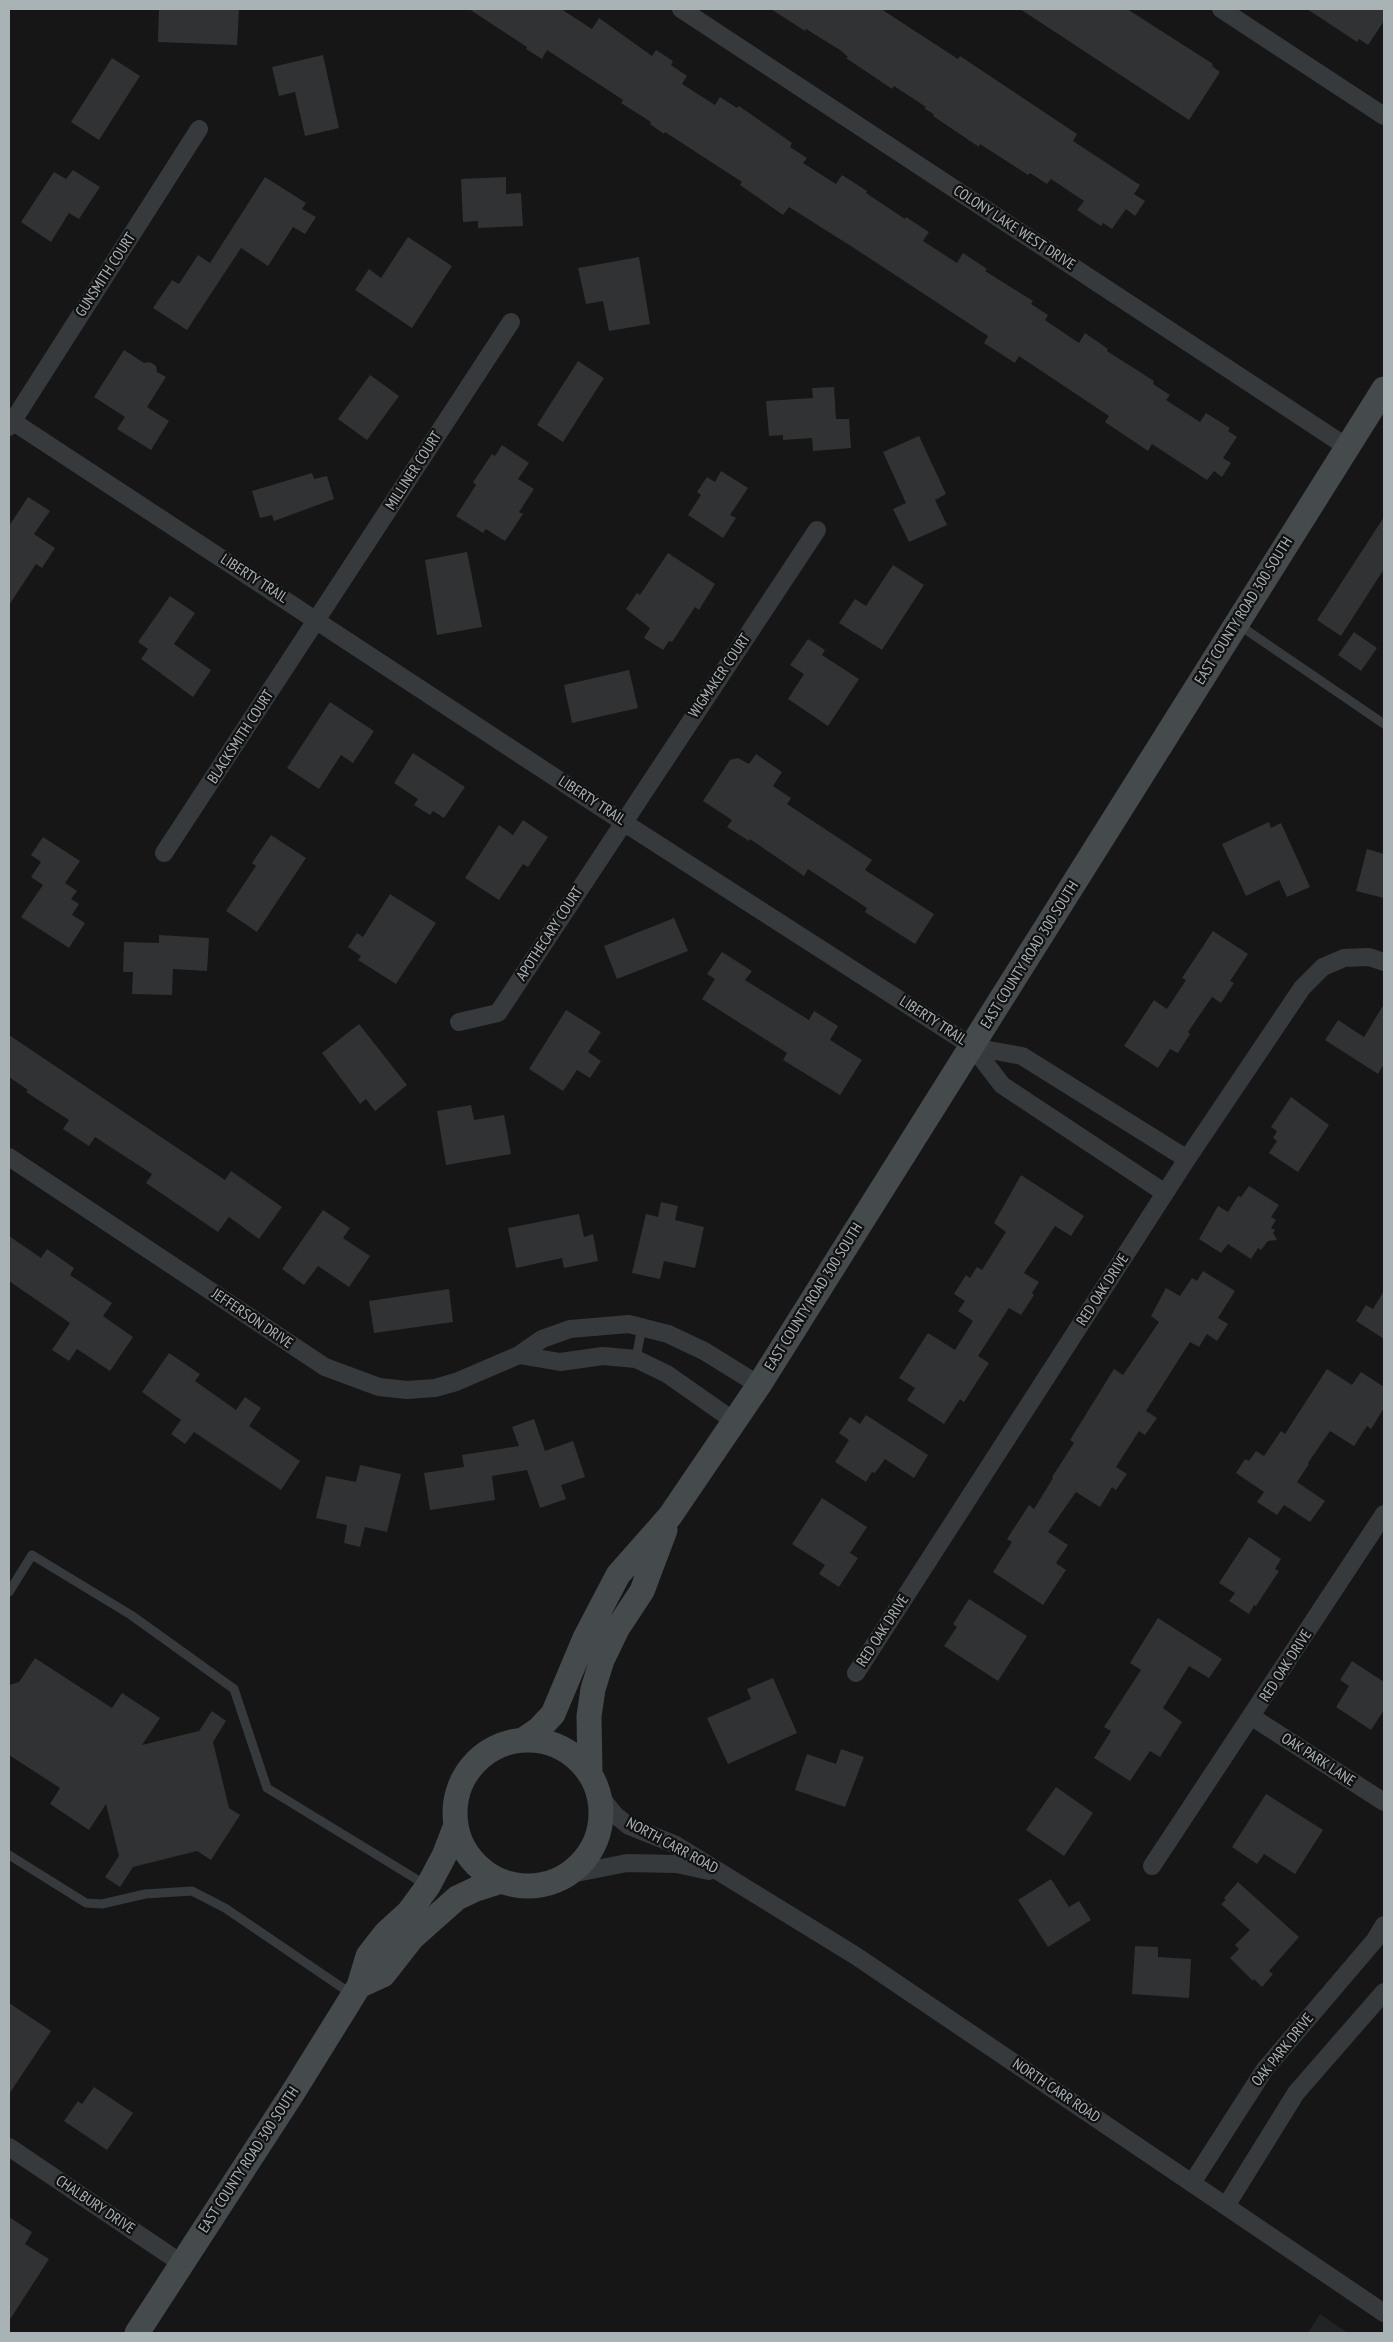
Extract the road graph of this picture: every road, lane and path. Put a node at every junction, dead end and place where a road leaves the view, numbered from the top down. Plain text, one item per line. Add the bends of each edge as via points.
1 (681, 9) edge
2 (1221, 9) edge
3 (1384, 116) edge
4 (199, 129) dead end
5 (511, 322) dead end
6 (1384, 389) edge
7 (10, 422) edge
8 (1347, 447) junction
9 (817, 530) dead end
10 (317, 620) junction
11 (1236, 624) junction
12 (1384, 724) edge
13 (623, 822) junction
14 (164, 853) dead end
15 (1384, 962) edge
16 (459, 1022) dead end
17 (973, 1047) junction
18 (9, 1157) edge
19 (1187, 1159) junction
20 (1165, 1194) junction
21 (642, 1326) junction
22 (519, 1355) junction
23 (636, 1360) junction
24 (759, 1385) junction
25 (734, 1421) junction
26 (1384, 1514) edge
27 (670, 1516) junction
28 (9, 1592) edge
29 (856, 1673) dead end
30 (1252, 1717) junction
31 (524, 1740) junction
32 (595, 1785) junction
33 (1384, 1802) edge
34 (456, 1824) junction
35 (9, 1855) edge
36 (1152, 1866) dead end
37 (725, 1874) junction
38 (566, 1875) junction
39 (501, 1881) junction
40 (428, 1886) junction
41 (1384, 1925) edge
42 (356, 1990) junction
43 (1384, 1992) edge
44 (9, 2147) edge
45 (1192, 2183) junction
46 (1226, 2206) junction
47 (182, 2264) junction
48 (1384, 2313) edge
49 (137, 2333) edge

1 - 8 street, COLONY LAKE WEST DRIVE
2 - 3 street
4 - 7 street, GUNSMITH COURT
5 - 10 street, MILLINER COURT
6 - 8 street, EAST COUNTY ROAD 300 SOUTH
7 - 10 street, LIBERTY TRAIL
8 - 11 street, EAST COUNTY ROAD 300 SOUTH
9 - 13 street, WIGMAKER COURT
10 - 13 street, LIBERTY TRAIL
10 - 14 street, BLACKSMITH COURT
11 - 12 lane
11 - 17 street, EAST COUNTY ROAD 300 SOUTH
13 - 16 street, APOTHECARY COURT via 498,1012
13 - 17 street, LIBERTY TRAIL
15 - 19 street, RED OAK DRIVE via 1369,956 1344,958 1323,968 1302,988
17 - 19 street, LIBERTY TRAIL via 1022,1056
17 - 20 street via 1002,1085
17 - 24 street, EAST COUNTY ROAD 300 SOUTH
18 - 22 street, JEFFERSON DRIVE via 325,1367 348,1377 407,1390 434,1388
19 - 20 street, RED OAK DRIVE
20 - 29 street, RED OAK DRIVE
21 - 22 street, JEFFERSON DRIVE via 607,1324 570,1329 542,1339
21 - 23 lane
21 - 24 street, JEFFERSON DRIVE via 704,1351
22 - 23 street via 560,1362 604,1356
23 - 25 street via 666,1374
24 - 25 street, EAST COUNTY ROAD 300 SOUTH
25 - 27 street, EAST COUNTY ROAD 300 SOUTH
26 - 30 street, RED OAK DRIVE
27 - 31 street, EAST COUNTY ROAD 300 SOUTH via 618,1575 585,1638 553,1714
27 - 32 street, EAST COUNTY ROAD 300 SOUTH via 642,1591 617,1629 593,1689 590,1716
28 - 40 lane via 32,1555 131,1615 234,1689 267,1788
30 - 33 street, OAK PARK LANE
30 - 36 street, RED OAK DRIVE
31 - 32 street via 562,1747 578,1759
31 - 34 street via 504,1744 486,1753 471,1767 461,1784
32 - 37 street, NORTH CARR ROAD via 615,1814 629,1826 674,1844
32 - 38 street via 601,1819 596,1841 584,1860
34 - 39 street via 464,1848 480,1868
34 - 40 street, EAST COUNTY ROAD 300 SOUTH
35 - 42 lane via 86,1903 102,1904 145,1894 192,1891 225,1908
37 - 38 street, NORTH CARR ROAD via 657,1862 627,1863
37 - 45 street, NORTH CARR ROAD via 856,1956
38 - 39 street via 546,1884 523,1886
39 - 42 street via 457,1898 412,1938 383,1975
40 - 42 street, EAST COUNTY ROAD 300 SOUTH via 368,1956
41 - 45 street, OAK PARK DRIVE via 1375,1940 1265,2069
42 - 47 street, EAST COUNTY ROAD 300 SOUTH
43 - 46 street via 1296,2093
44 - 47 street, CHALBURY DRIVE
45 - 46 street, NORTH CARR ROAD
46 - 48 street, NORTH CARR ROAD
47 - 49 street, EAST COUNTY ROAD 300 SOUTH

